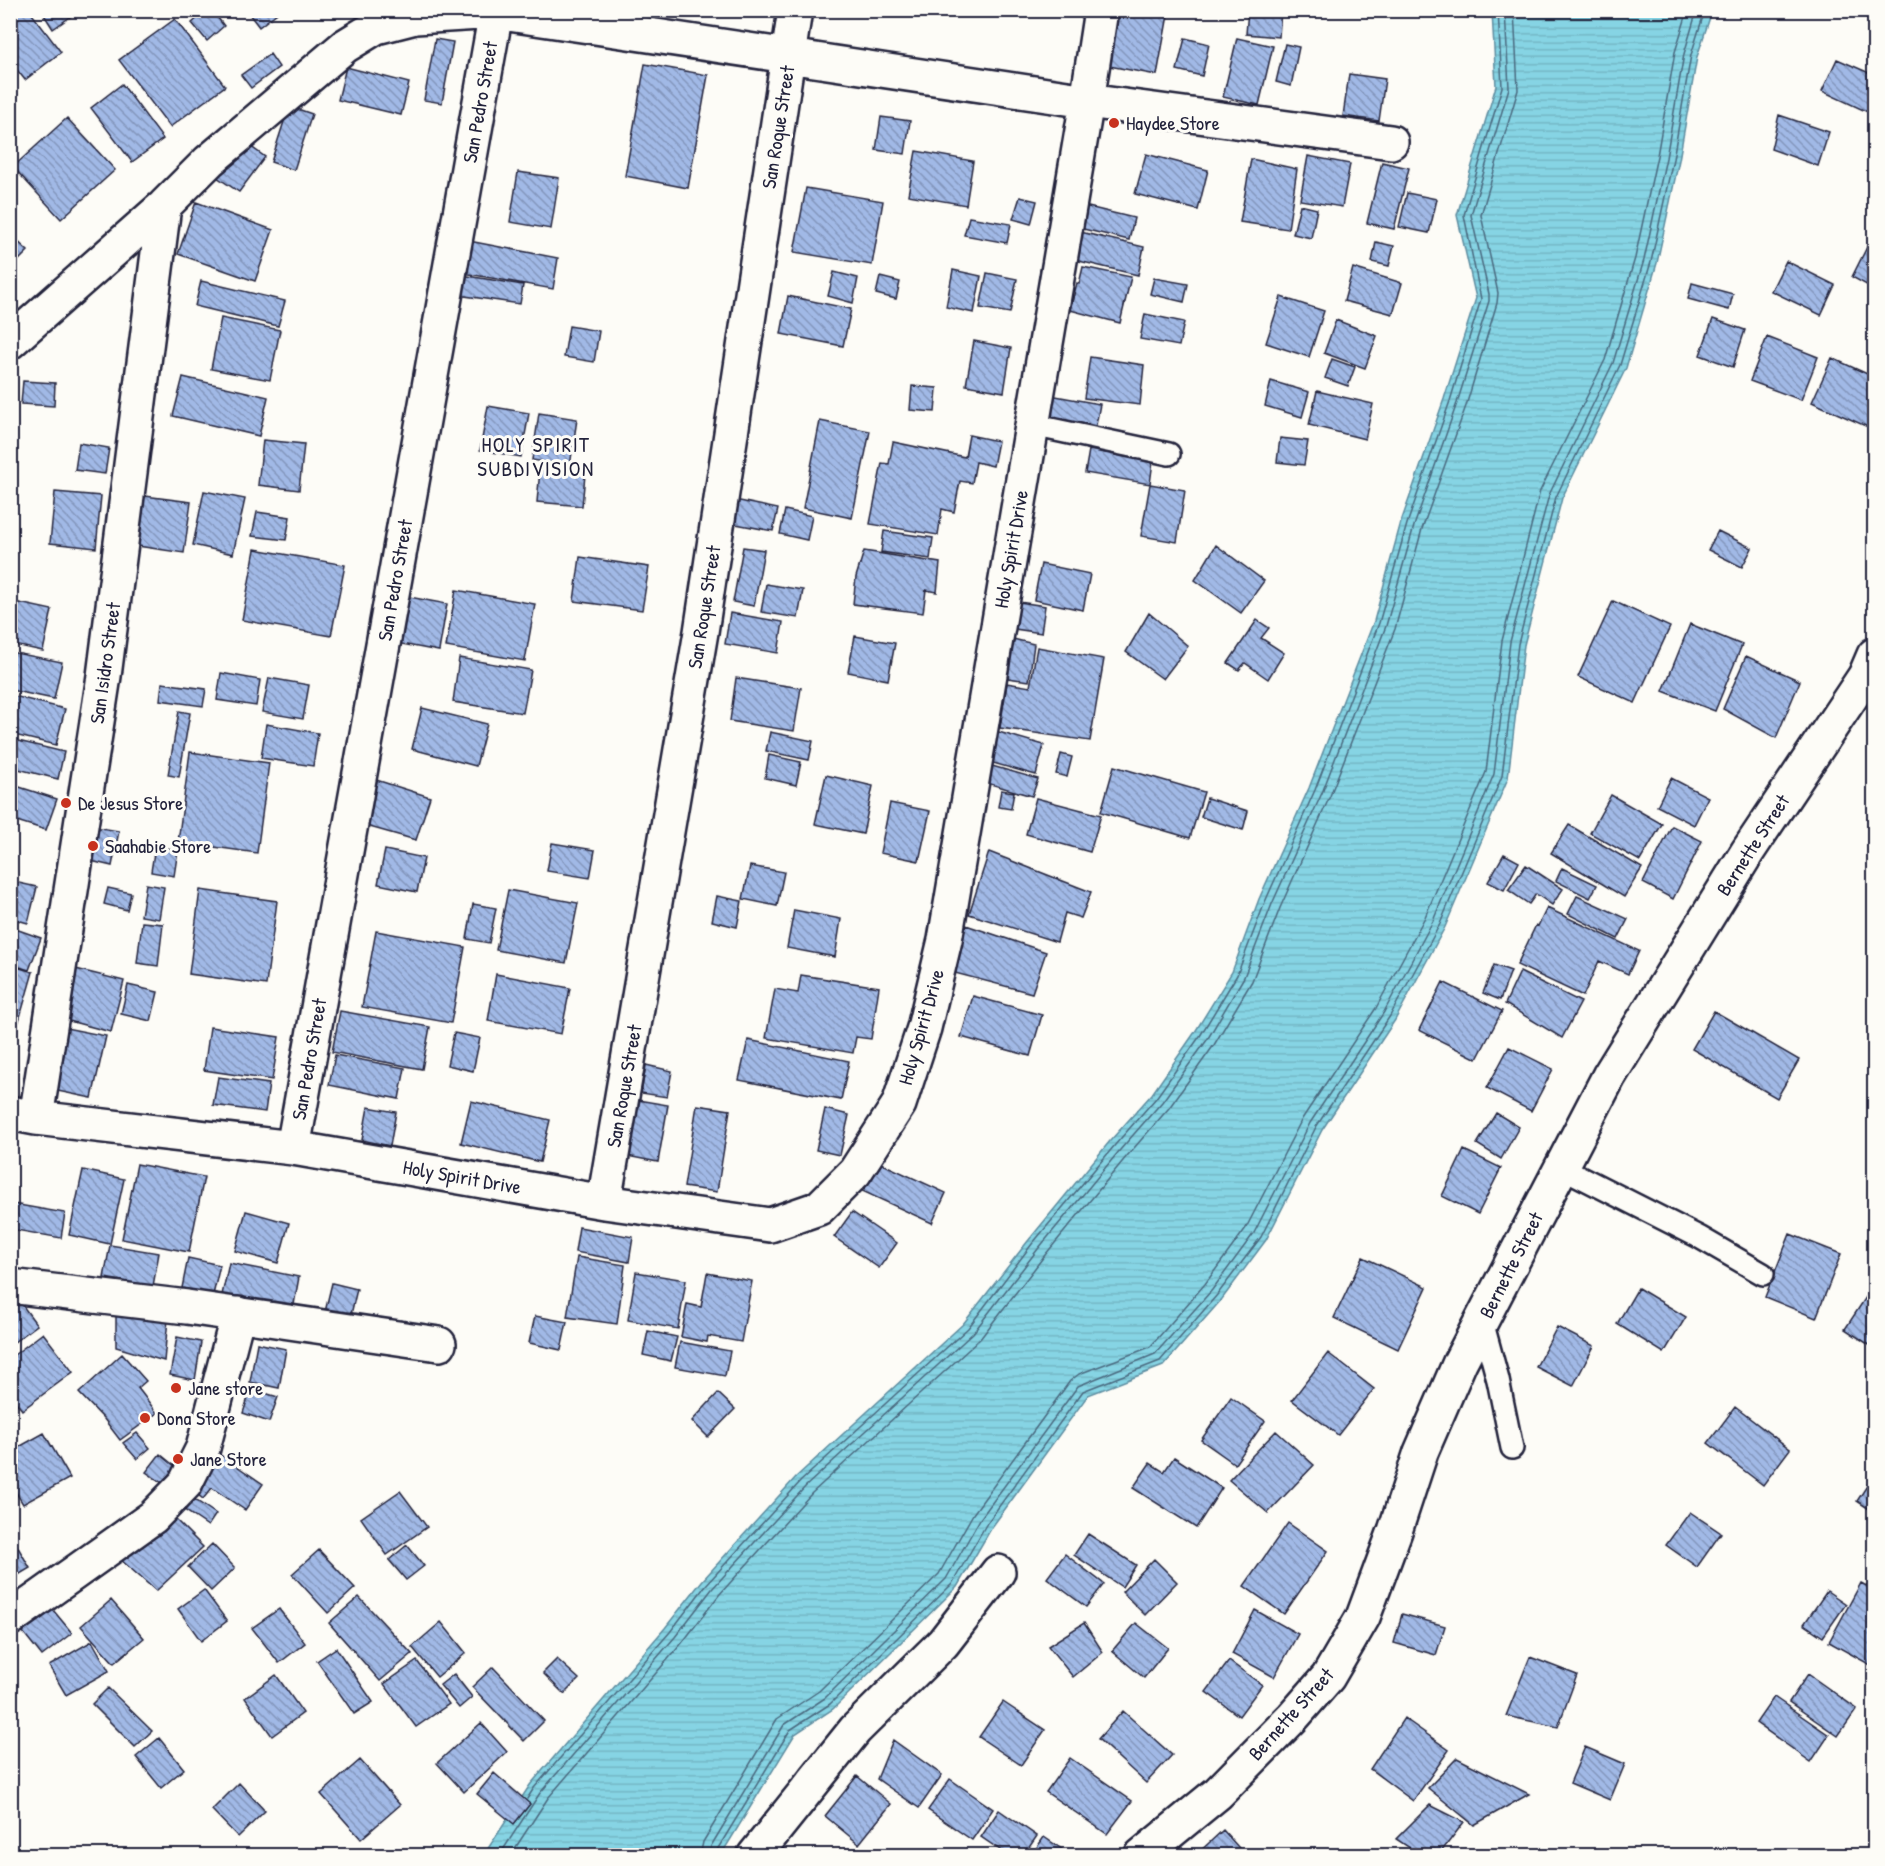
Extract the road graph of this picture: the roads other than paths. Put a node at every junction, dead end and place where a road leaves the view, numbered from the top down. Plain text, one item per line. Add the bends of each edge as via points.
1 (795, 10) edge
2 (1101, 10) edge
3 (496, 12) junction
4 (788, 55) junction
5 (1087, 101) junction
6 (1391, 142) dead end
7 (164, 206) junction
8 (10, 342) edge
9 (1032, 425) junction
10 (1169, 454) dead end
11 (1875, 655) edge
12 (23, 1116) edge
13 (293, 1148) junction
14 (1561, 1167) junction
15 (604, 1202) junction
16 (1763, 1274) dead end
17 (10, 1286) edge
18 (238, 1314) junction
19 (1482, 1321) junction
20 (439, 1344) dead end
21 (1512, 1449) dead end
22 (998, 1572) dead end
23 (11, 1618) edge
24 (754, 1856) edge
25 (1141, 1856) edge

1 - 4 street, San Roque Street
2 - 5 street, Holy Spirit Drive
3 - 4 street
3 - 7 street via 416,17 376,27 336,53 209,161
3 - 13 street, San Pedro Street
4 - 5 street
4 - 15 street, San Roque Street via 701,632
5 - 6 street
5 - 9 street, Holy Spirit Drive
7 - 8 street
7 - 12 street, San Isidro Street via 104,676
9 - 10 lane
9 - 15 street, Holy Spirit Drive via 945,940 924,1028 899,1104 855,1172 819,1208 770,1225
11 - 14 street, Bernette Street via 1609,1076
12 - 13 street, Holy Spirit Drive
13 - 15 street, Holy Spirit Drive
14 - 16 lane
14 - 19 street, Bernette Street
17 - 18 street
18 - 20 street
18 - 23 street via 203,1448 185,1484 153,1517
19 - 21 lane
19 - 25 street, Bernette Street via 1422,1452 1363,1617 1328,1677 1218,1792
22 - 24 street via 943,1643 855,1730

